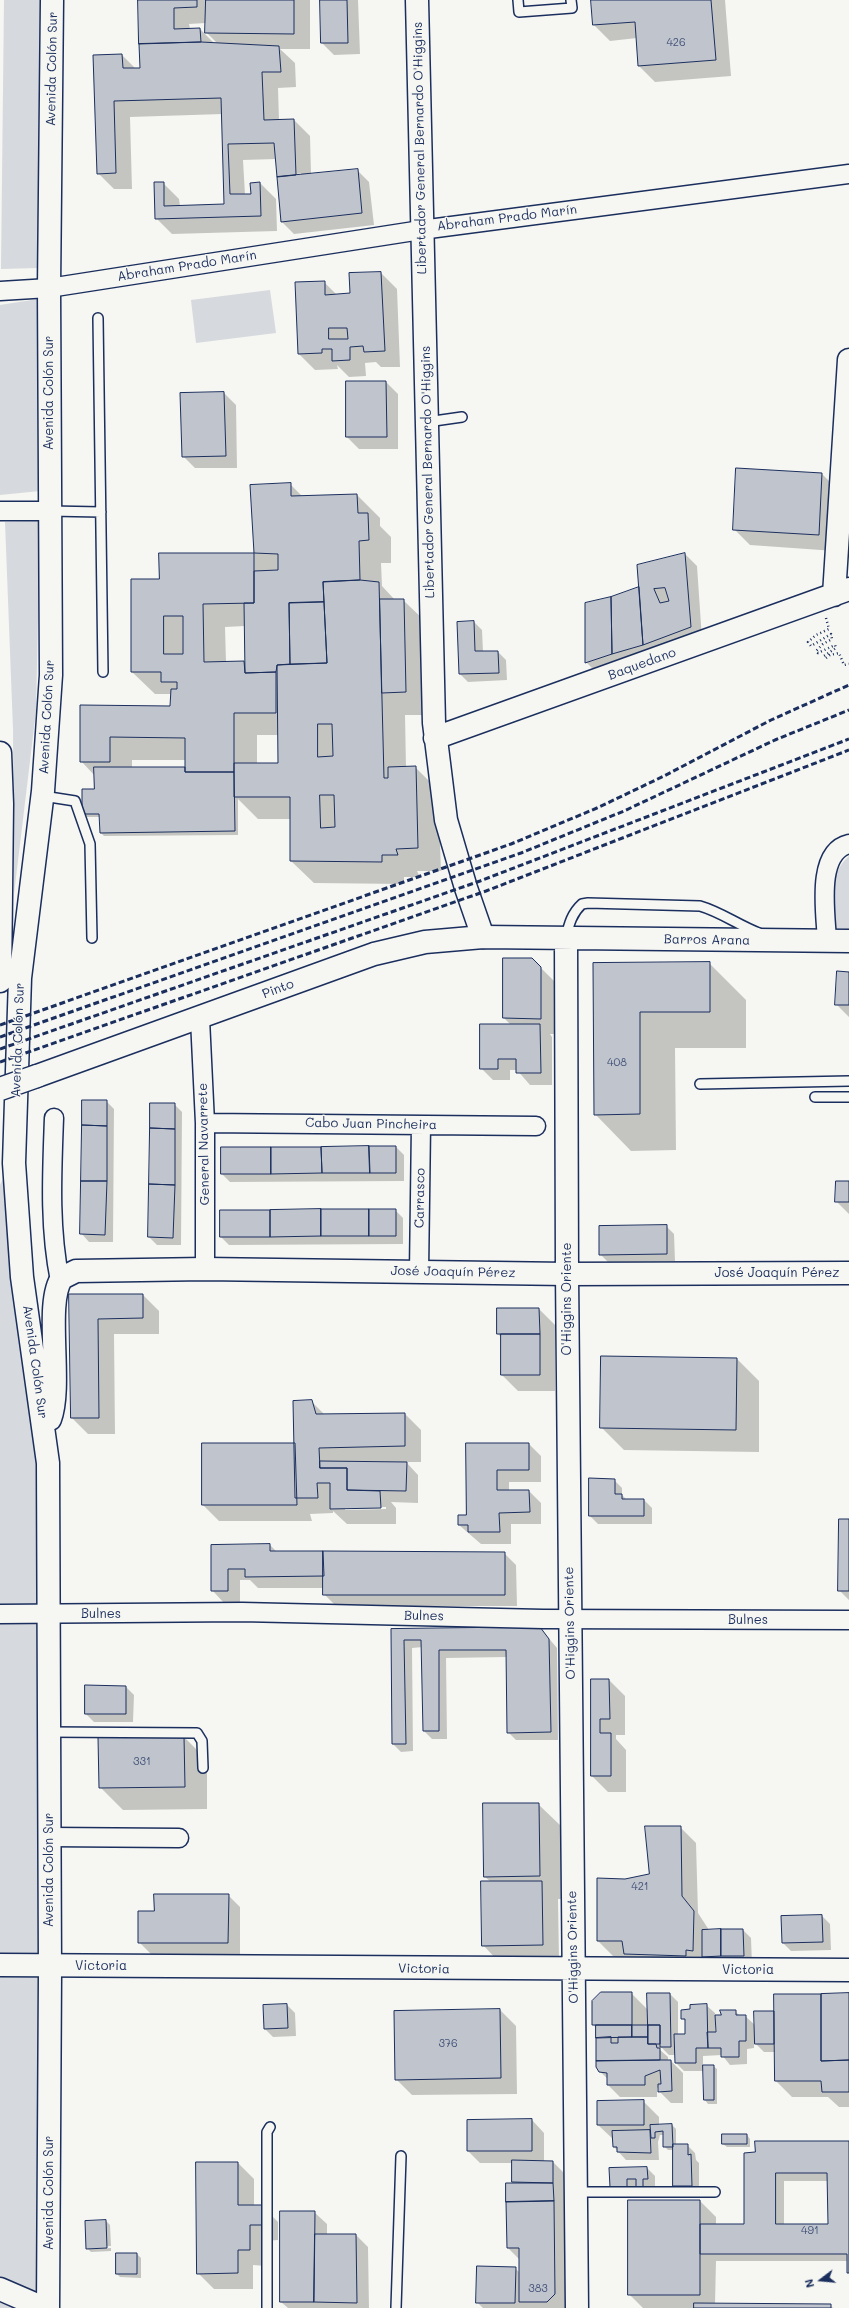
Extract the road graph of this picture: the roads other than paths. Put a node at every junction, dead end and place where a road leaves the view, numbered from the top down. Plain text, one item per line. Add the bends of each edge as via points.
1 (52, 0) edge
2 (417, 0) edge
3 (518, 0) edge
4 (571, 0) edge
5 (849, 174) edge
6 (421, 230) junction
7 (49, 288) junction
8 (0, 291) edge
9 (98, 318) dead end
10 (849, 360) edge
11 (462, 417) dead end
12 (427, 422) junction
13 (0, 511) edge
14 (49, 511) junction
15 (101, 512) junction
16 (834, 594) edge
17 (103, 672) dead end
18 (435, 738) junction
19 (0, 752) edge
20 (42, 796) junction
21 (849, 844) edge
22 (484, 937) junction
23 (92, 938) dead end
24 (566, 938) junction
25 (778, 941) junction
26 (827, 941) junction
27 (849, 941) edge
28 (0, 981) edge
29 (200, 1019) junction
30 (849, 1081) edge
31 (700, 1084) dead end
32 (0, 1089) edge
33 (815, 1097) dead end
34 (849, 1097) edge
35 (54, 1118) dead end
36 (205, 1123) junction
37 (421, 1125) junction
38 (536, 1126) dead end
39 (206, 1269) junction
40 (419, 1272) junction
41 (849, 1273) edge
42 (567, 1274) junction
43 (60, 1281) junction
44 (45, 1431) junction
45 (0, 1614) edge
46 (49, 1614) junction
47 (570, 1619) junction
48 (849, 1620) edge
49 (49, 1732) junction
50 (203, 1768) dead end
51 (49, 1838) junction
52 (179, 1838) dead end
53 (0, 1965) edge
54 (50, 1965) junction
55 (573, 1970) junction
56 (849, 1970) edge
57 (270, 2127) dead end
58 (401, 2156) dead end
59 (575, 2192) junction
60 (715, 2192) dead end
61 (0, 2289) edge
62 (44, 2308) edge
63 (48, 2308) edge
64 (267, 2308) edge
65 (396, 2308) edge
66 (576, 2308) edge

1 - 7 main road, Avenida Colón Sur
2 - 6 main road, Libertador General Bernardo O'Higgins
3 - 4 lane via 519,12 572,8
5 - 6 street, Abraham Prado Marín
6 - 7 street, Abraham Prado Marín
6 - 12 main road, Libertador General Bernardo O'Higgins
7 - 8 street, Abraham Prado Marín
7 - 14 main road, Avenida Colón Sur
9 - 15 lane
10 - 16 main road
11 - 12 lane
12 - 18 main road, Libertador General Bernardo O'Higgins
13 - 14 street
14 - 15 lane
14 - 20 main road, Avenida Colón Sur via 51,674
15 - 17 lane
16 - 18 main road, Baquedano
18 - 22 main road, Libertador General Bernardo O'Higgins via 451,839
19 - 28 main road
20 - 23 lane via 75,800 87,833 90,844
20 - 44 main road, Avenida Colón Sur via 20,978 14,1163 22,1277
21 - 26 street via 832,856 826,872
22 - 24 main road, Pinto
22 - 29 main road, Pinto via 440,940 397,947
24 - 25 main road, Barros Arana
24 - 25 lane via 577,908 588,903 700,906 715,910 737,924
24 - 42 main road, O'Higgins Oriente
25 - 26 main road, Barros Arana
26 - 27 main road, Barros Arana
29 - 32 main road, Pinto, bridge
29 - 36 street, General Navarrete
30 - 31 lane
33 - 34 lane
35 - 43 street, Avenida Colón Sur via 53,1244
36 - 37 street, Cabo Juan Pincheira
36 - 39 street, General Navarrete
37 - 38 street, Cabo Juan Pincheira
37 - 40 street, Carrasco
39 - 40 main road, José Joaquín Pérez
39 - 43 main road, José Joaquín Pérez via 76,1271
40 - 42 main road, José Joaquín Pérez
41 - 42 main road, José Joaquín Pérez
42 - 47 main road, O'Higgins Oriente
43 - 44 main road, Avenida Colón Sur via 55,1298 53,1407
44 - 46 main road, Avenida Colón Sur via 49,1491
45 - 46 street, Bulnes
46 - 47 street, Bulnes via 242,1612
46 - 49 main road, Avenida Colón Sur
47 - 48 street, Bulnes
47 - 55 main road, O'Higgins Oriente
49 - 50 lane via 197,1733 202,1741
49 - 51 main road, Avenida Colón Sur
51 - 52 street
51 - 54 main road, Avenida Colón Sur
53 - 54 main road, Victoria
54 - 55 main road, Victoria
54 - 63 main road, Avenida Colón Sur
55 - 56 main road, Victoria
55 - 59 main road, O'Higgins Oriente
57 - 64 lane via 267,2132
58 - 65 lane
59 - 60 lane
59 - 66 main road, O'Higgins Oriente
61 - 62 main road

